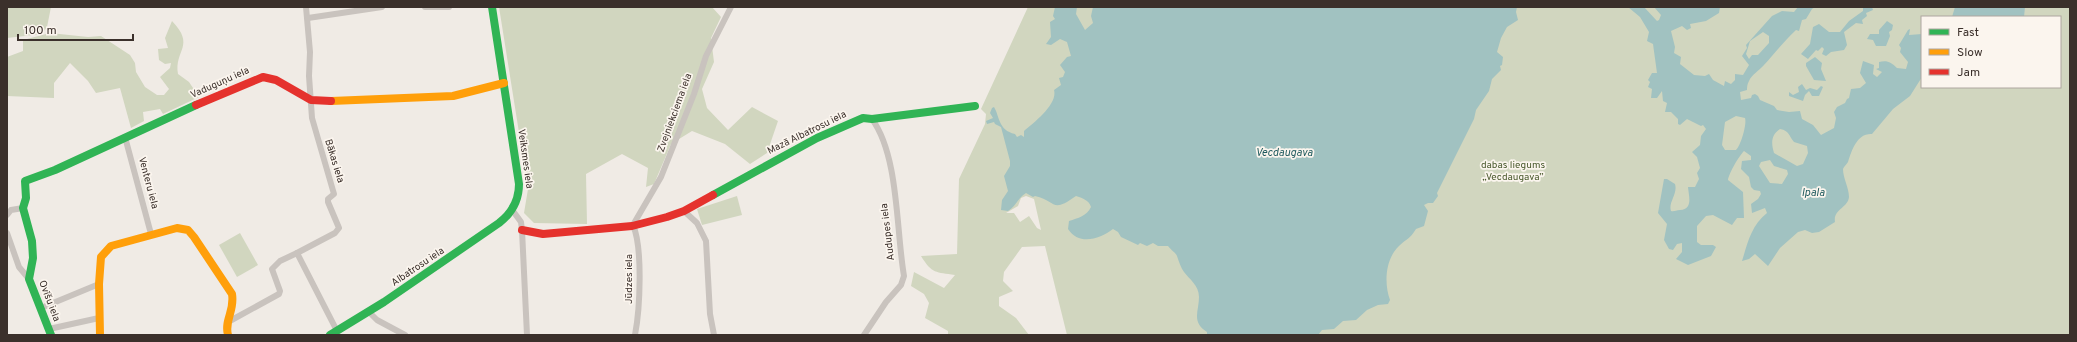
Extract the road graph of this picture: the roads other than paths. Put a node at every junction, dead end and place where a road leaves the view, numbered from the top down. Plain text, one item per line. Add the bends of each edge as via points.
1 (306, 7) edge
2 (382, 7) edge
3 (425, 7) edge
4 (449, 7) edge
5 (492, 7) edge
6 (731, 7) edge
7 (308, 18) junction
8 (504, 83) junction
9 (311, 100) junction
10 (975, 106) dead end
11 (872, 119) junction
12 (125, 137) junction
13 (25, 181) joint
14 (23, 208) junction
15 (513, 211) junction
16 (684, 211) junction
17 (7, 215) edge
18 (633, 224) junction
19 (522, 230) junction
20 (7, 233) edge
21 (151, 234) junction
22 (297, 253) junction
23 (29, 280) junction
24 (99, 284) junction
25 (40, 308) junction
26 (369, 312) junction
27 (99, 318) junction
28 (228, 322) junction
29 (50, 332) edge
30 (333, 333) edge
31 (100, 335) edge
32 (228, 335) edge
33 (405, 335) edge
34 (527, 335) edge
35 (635, 335) edge
36 (714, 335) edge
37 (864, 335) edge

1 - 7 street, Bākas iela
2 - 7 street
3 - 4 street
5 - 8 street, Veiksmes iela
6 - 18 street, Zvejniekciema iela via 706,56 661,177
7 - 9 street, Bākas iela
8 - 9 street, Vaduguņu iela via 453,96
8 - 15 street, Veiksmes iela via 520,194
9 - 12 street, Vaduguņu iela via 276,80 263,77
9 - 22 street, Bākas iela via 315,133 334,194 328,202 339,228 335,233
10 - 11 street, Mazā Albatrosu iela
11 - 16 street, Mazā Albatrosu iela via 858,120 817,138
11 - 37 street, Audupes iela via 880,129 889,159 904,276 901,285
12 - 13 street, Vaduguņu iela via 55,170
12 - 21 street, Venteru iela
13 - 14 street, Ovīšu iela via 26,198
14 - 17 street via 10,210
14 - 23 street, Ovīšu iela via 32,241 33,258
15 - 19 street via 521,222
15 - 26 street, Albatrosu iela
16 - 18 street via 668,218
16 - 36 street via 697,223 706,241 710,314
18 - 19 street via 543,234
18 - 35 street, Jūdzes iela via 639,251 639,304
19 - 34 street
20 - 23 street via 19,267
21 - 24 street via 111,246 102,257
21 - 28 street via 177,228 188,230 232,294 234,305
22 - 28 street via 272,269 279,294
22 - 30 street
23 - 25 street, Ovīšu iela
24 - 25 street
24 - 27 street
25 - 29 street, Ovīšu iela
26 - 30 street, Albatrosu iela
26 - 33 street via 377,320
27 - 29 street
27 - 31 street
28 - 32 street

